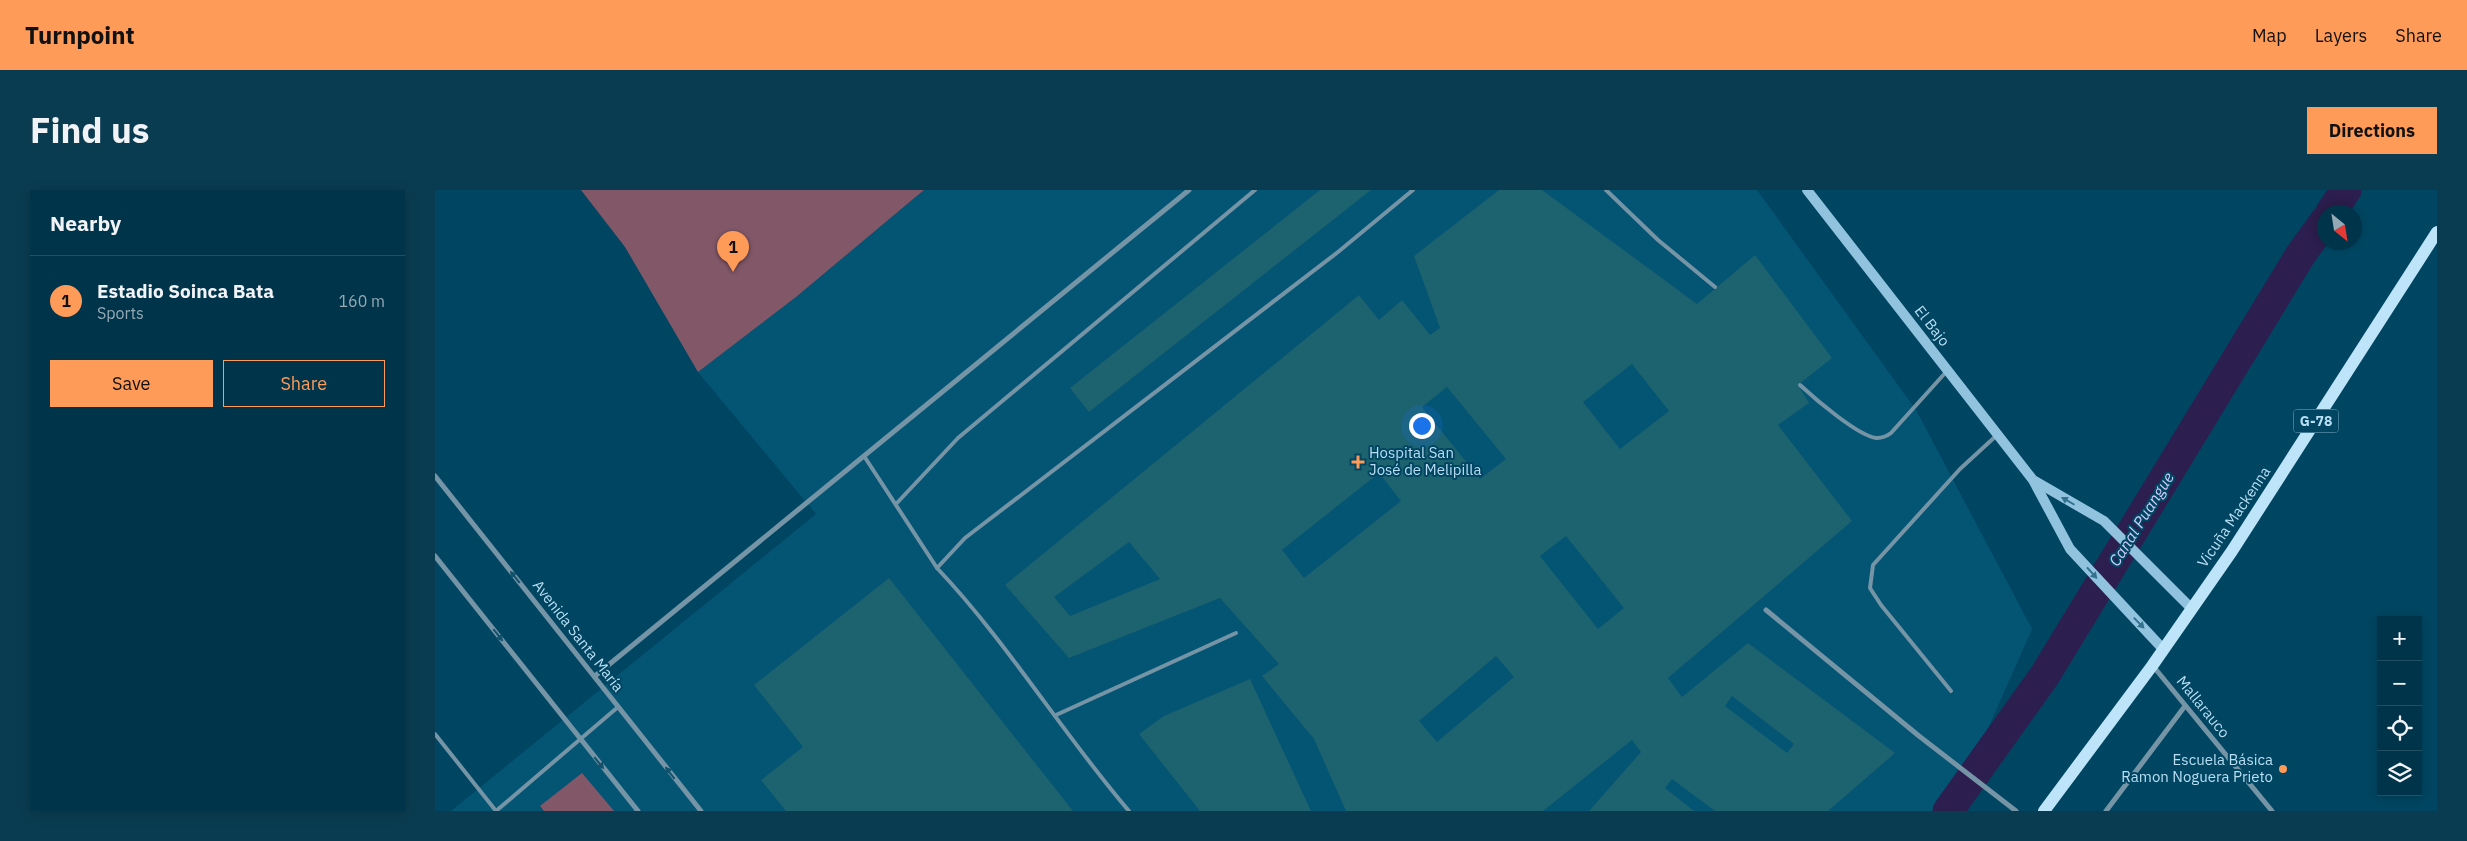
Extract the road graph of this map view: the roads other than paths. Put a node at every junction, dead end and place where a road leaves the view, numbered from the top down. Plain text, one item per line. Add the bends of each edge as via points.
1 (1189, 190) edge
2 (1255, 190) edge
3 (1413, 190) edge
4 (1607, 190) edge
5 (1807, 190) edge
6 (2437, 232) edge
7 (1715, 287) dead end
8 (1948, 370) junction
9 (1800, 385) dead end
10 (1997, 435) junction
11 (863, 456) junction
12 (435, 476) edge
13 (2033, 480) junction
14 (896, 504) junction
15 (435, 556) edge
16 (937, 568) junction
17 (2192, 609) junction
18 (1766, 610) dead end
19 (1237, 633) dead end
20 (2163, 649) junction
21 (2152, 666) junction
22 (595, 676) junction
23 (1951, 691) dead end
24 (2185, 706) junction
25 (619, 707) junction
26 (1056, 715) junction
27 (435, 734) edge
28 (579, 739) junction
29 (496, 811) edge
30 (637, 811) edge
31 (701, 811) edge
32 (1129, 811) edge
33 (2016, 811) edge
34 (2044, 811) edge
35 (2107, 811) edge
36 (2272, 811) edge

1 - 11 street
2 - 14 lane via 958,438
3 - 16 lane via 1331,258 965,538
4 - 7 lane via 1658,240
5 - 8 street, El Bajo
6 - 17 main road, Vicuña Mackenna / G-78
8 - 9 lane via 1906,419 1884,437 1875,438 1849,424
8 - 10 street, El Bajo
10 - 13 street, El Bajo
10 - 23 lane via 1960,469 1873,565 1870,588
11 - 14 lane
11 - 22 street
22 -> 12 street, Avenida Santa María
17 -> 13 street, El Bajo via 2104,521
13 -> 20 street, El Bajo via 2070,549
14 - 16 lane
15 -> 28 street
16 - 26 lane via 968,601
17 - 20 main road, Vicuña Mackenna / G-78
18 - 33 street
19 - 26 lane
20 - 21 main road, Vicuña Mackenna / G-78
21 - 24 street, Mallarauco
21 - 34 main road, Vicuña Mackenna / G-78
22 - 25 street, Avenida Santa María
24 - 35 street
24 - 36 street, Mallarauco
25 - 28 lane
31 -> 25 street, Avenida Santa María
26 - 32 lane via 1091,768
27 - 29 lane
28 - 29 lane
28 -> 30 street

